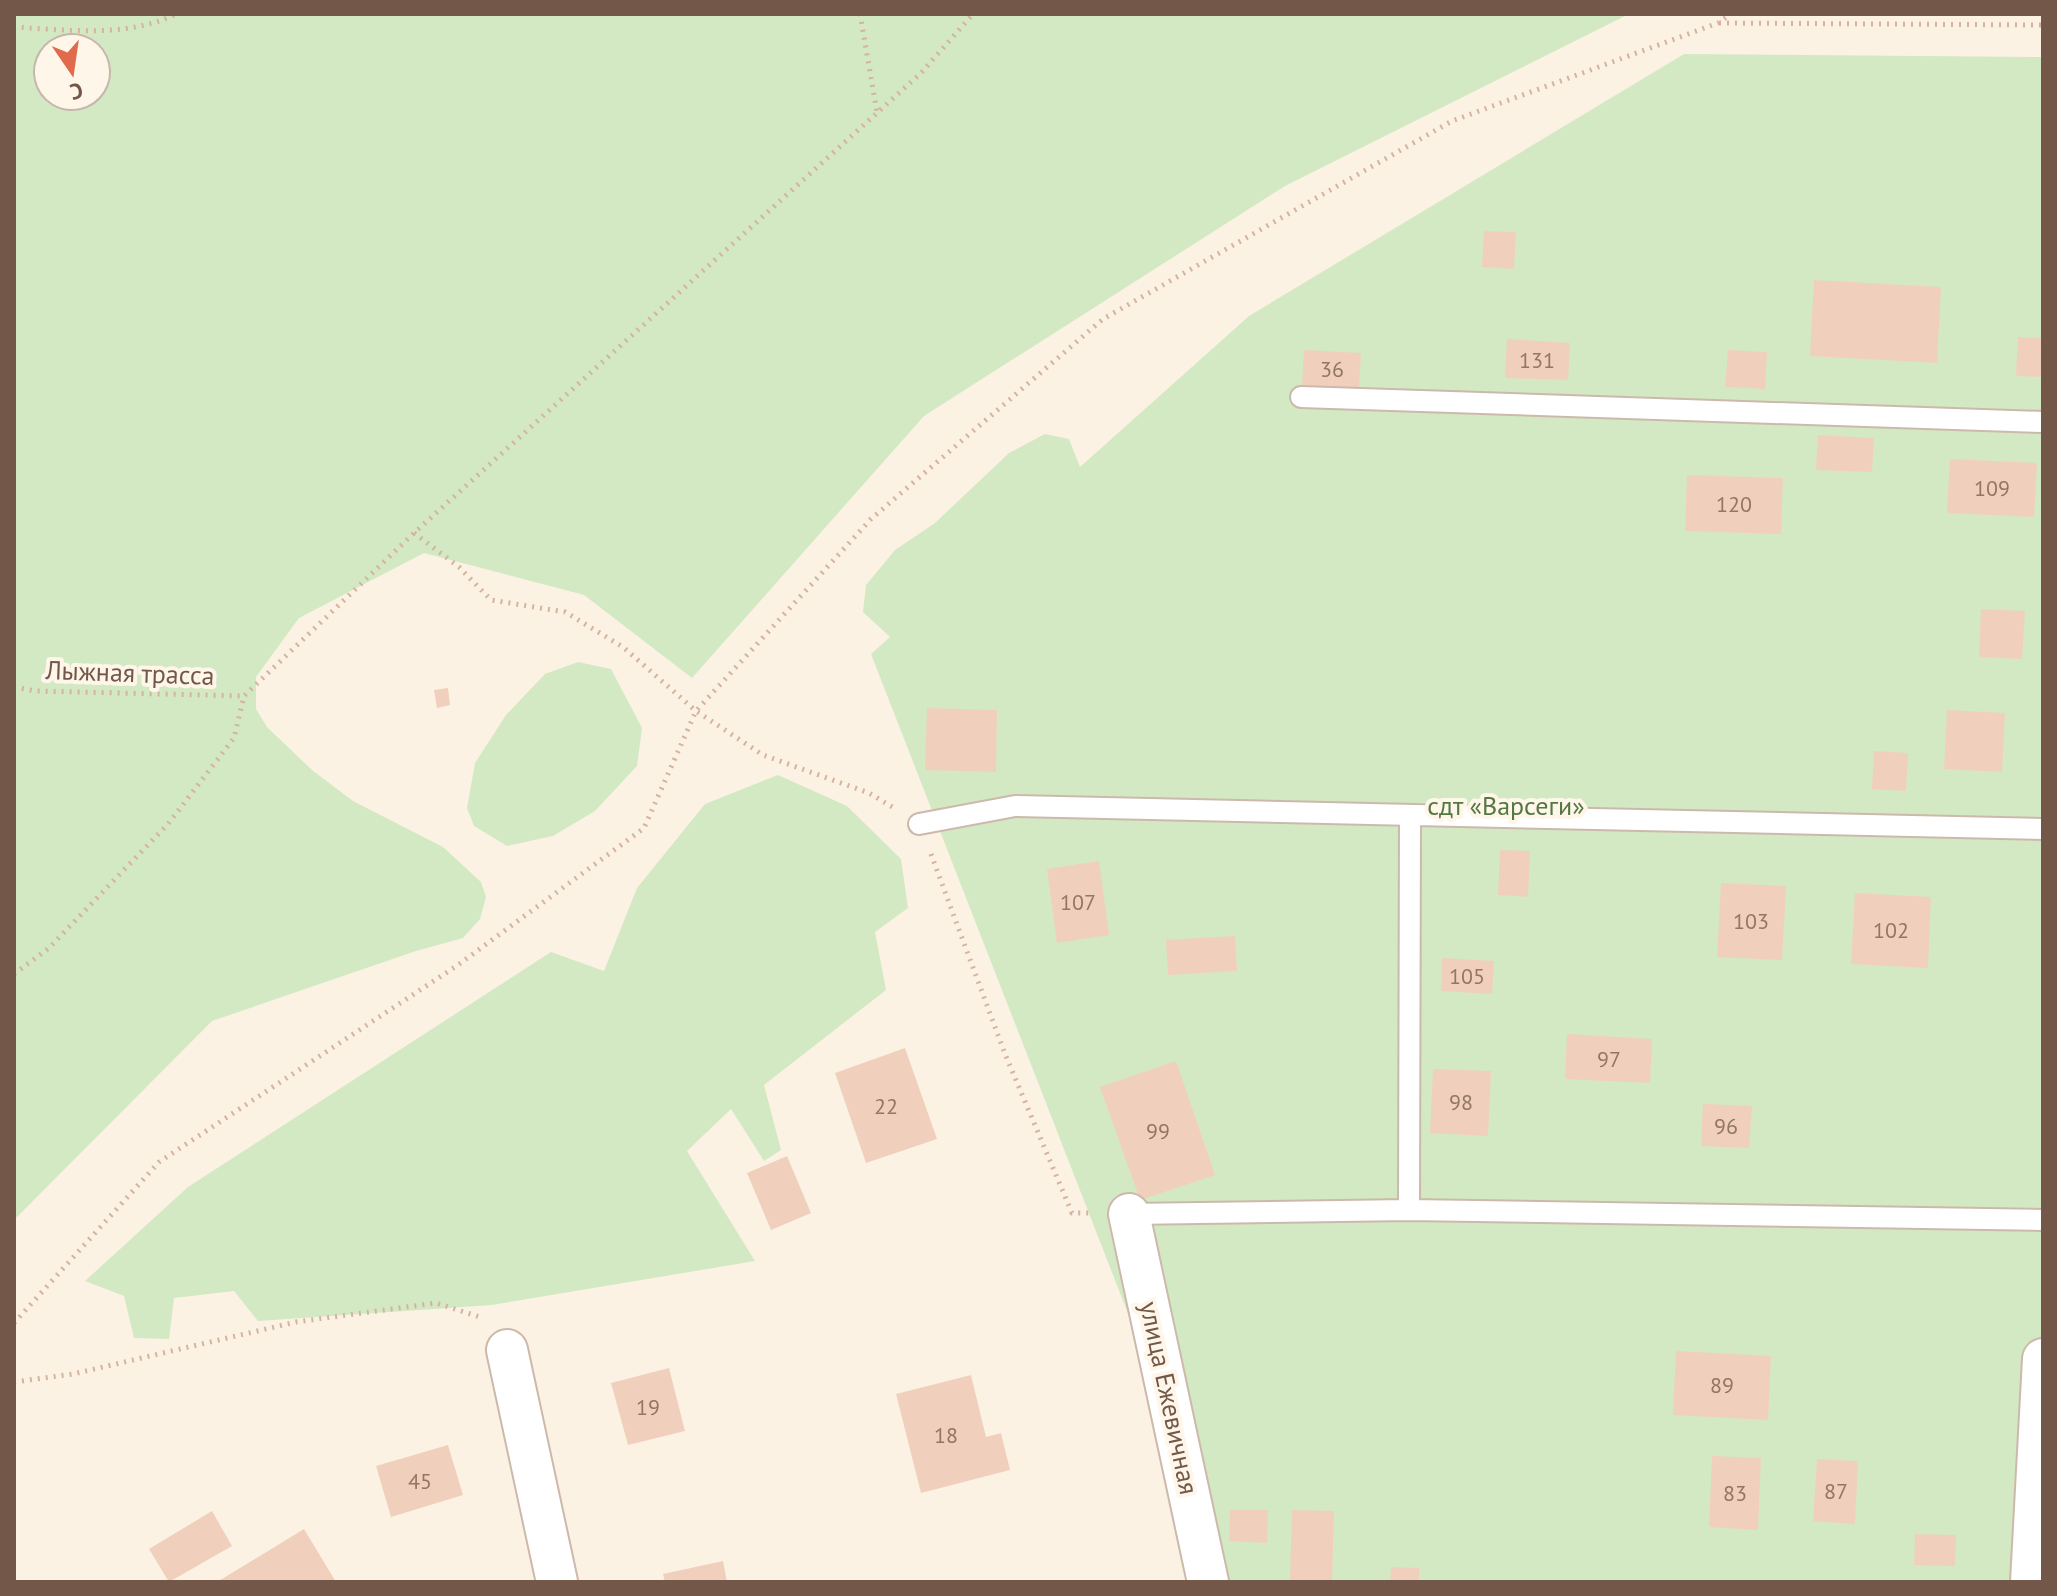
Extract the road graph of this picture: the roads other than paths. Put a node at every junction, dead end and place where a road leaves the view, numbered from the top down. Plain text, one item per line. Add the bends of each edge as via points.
1 (1301, 397) dead end
2 (2043, 422) edge
3 (1410, 815) junction
4 (919, 824) road end
5 (2043, 829) edge
6 (1409, 1210) junction
7 (1129, 1214) joint
8 (2043, 1220) edge
9 (507, 1350) road end
10 (2043, 1359) edge
11 (557, 1582) edge
12 (1208, 1582) edge
13 (2031, 1582) edge

1 - 2 lane
3 - 4 lane via 1015,806
3 - 5 lane
3 - 6 lane
6 - 7 lane
6 - 8 lane
7 - 12 street, улица Ежевичная
9 - 11 street
10 - 13 street

